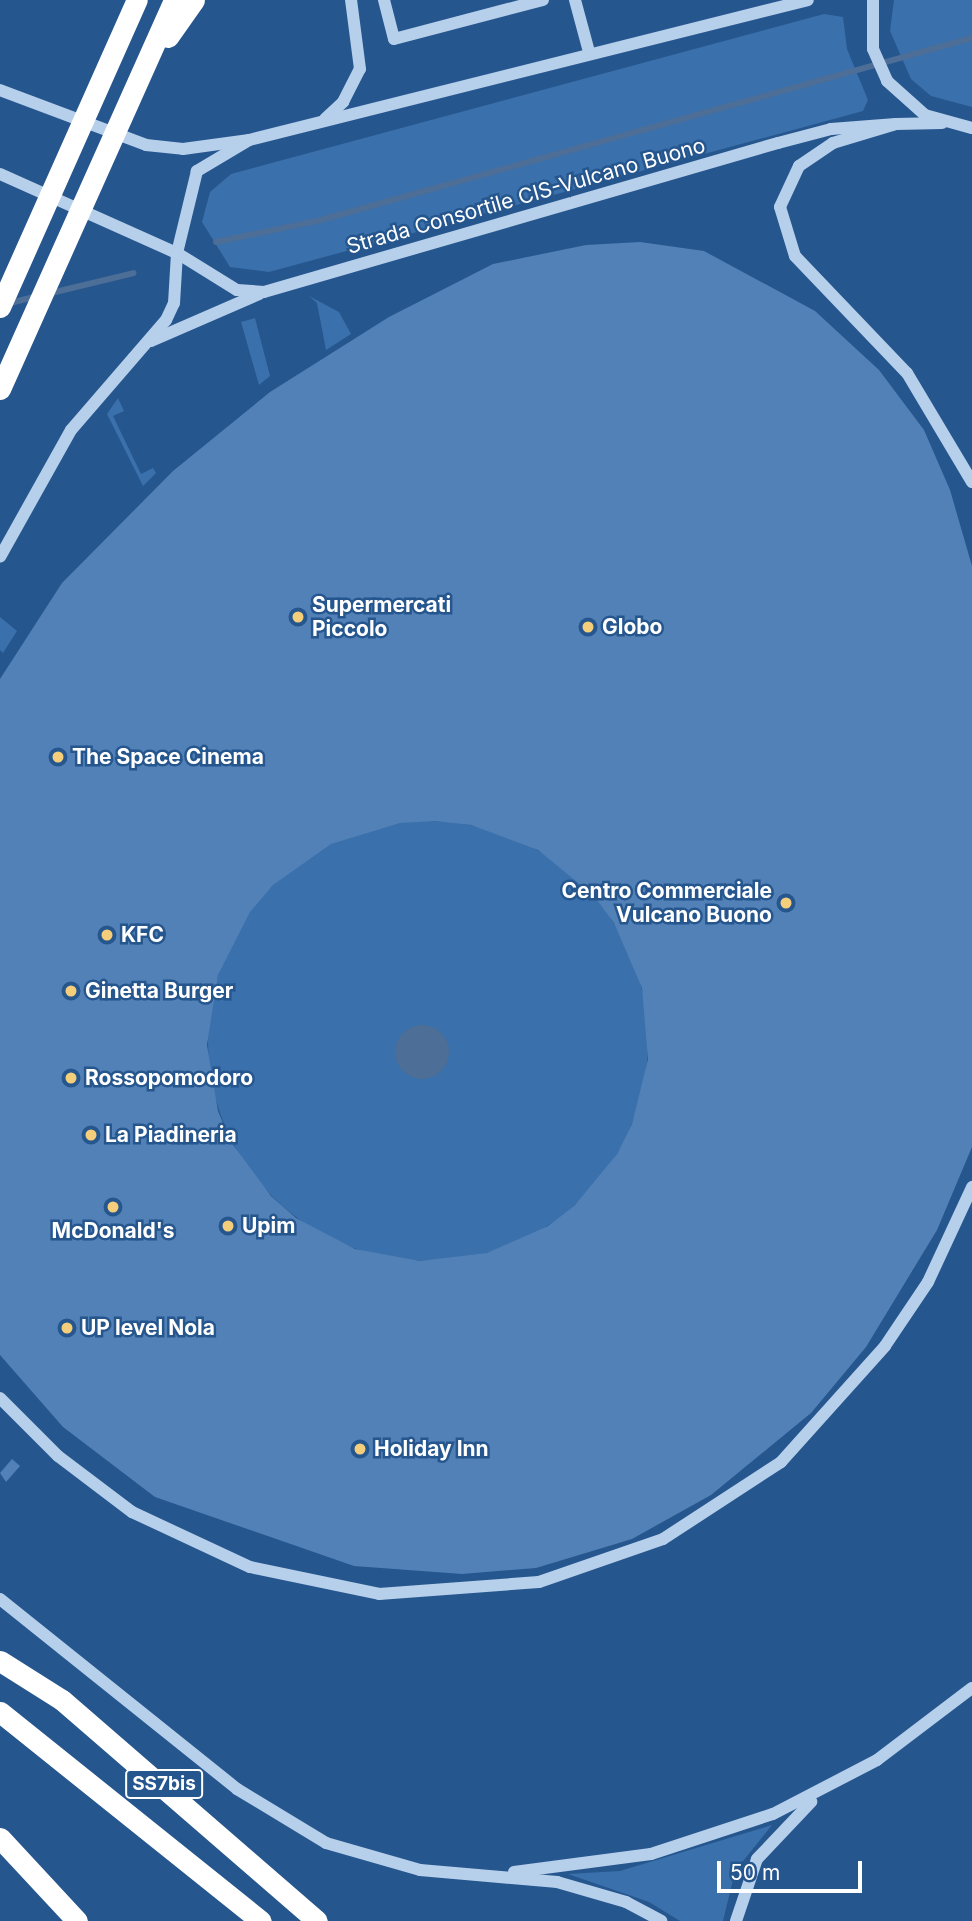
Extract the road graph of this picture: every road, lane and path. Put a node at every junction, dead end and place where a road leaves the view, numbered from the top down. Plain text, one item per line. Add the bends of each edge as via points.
1 (137, 0) edge
2 (174, 0) edge
3 (194, 0) edge
4 (351, 0) edge
5 (384, 0) edge
6 (543, 0) edge
7 (575, 0) edge
8 (768, 0) edge
9 (808, 0) edge
10 (873, 0) edge
11 (736, 14) junction
12 (589, 52) junction
13 (147, 68) junction
14 (0, 90) edge
15 (322, 121) junction
16 (942, 123) junction
17 (896, 124) junction
18 (972, 128) edge
19 (249, 140) junction
20 (0, 174) edge
21 (177, 253) junction
22 (264, 292) junction
23 (0, 307) edge
24 (148, 343) junction
25 (0, 389) edge
26 (972, 482) edge
27 (0, 557) edge
28 (972, 1187) edge
29 (0, 1398) edge
30 (0, 1599) edge
31 (0, 1652) edge
32 (0, 1661) edge
33 (972, 1688) edge
34 (62, 1700) junction
35 (0, 1712) edge
36 (819, 1794) junction
37 (0, 1838) edge
38 (0, 1854) edge
39 (491, 1875) junction
40 (41, 1882) junction
41 (77, 1921) edge
42 (261, 1921) edge
43 (317, 1921) edge
44 (661, 1921) edge
45 (736, 1921) edge

1 - 23 highway
2 - 13 highway
3 - 13 highway
4 - 15 street via 360,69 343,102
5 - 6 street via 394,39
7 - 12 street
8 - 11 street
9 - 11 street
10 - 16 street via 873,49 887,81 911,107
11 - 12 street
12 - 15 street
13 - 25 highway
14 - 19 street via 146,145 183,149
15 - 19 street
16 - 17 street
16 - 18 street
17 - 22 street, Strada Consortile CIS-Vulcano Buono via 831,129 778,143
17 - 26 street via 833,143 799,166 785,186 782,229 805,270 907,373 960,453
19 - 21 street via 197,171
20 - 21 street, Strada Consortile CIS-Vulcano Buono
21 - 22 street, Strada Consortile CIS-Vulcano Buono via 237,290
21 - 24 street via 174,303
22 - 24 street
24 - 27 street via 71,429
28 - 29 street via 928,1282 885,1346 781,1462 663,1539 539,1582 379,1594 250,1567 132,1512 58,1456
30 - 39 street via 237,1789 298,1828 355,1855 421,1871
31 - 34 highway
32 - 34 highway, SS7bis
33 - 36 street via 886,1755
34 - 43 highway, SS7bis
35 - 42 highway, SS7bis
36 - 39 street via 651,1854
36 - 45 street via 757,1859
37 - 40 highway
38 - 40 highway
39 - 44 street via 593,1891
40 - 41 highway

